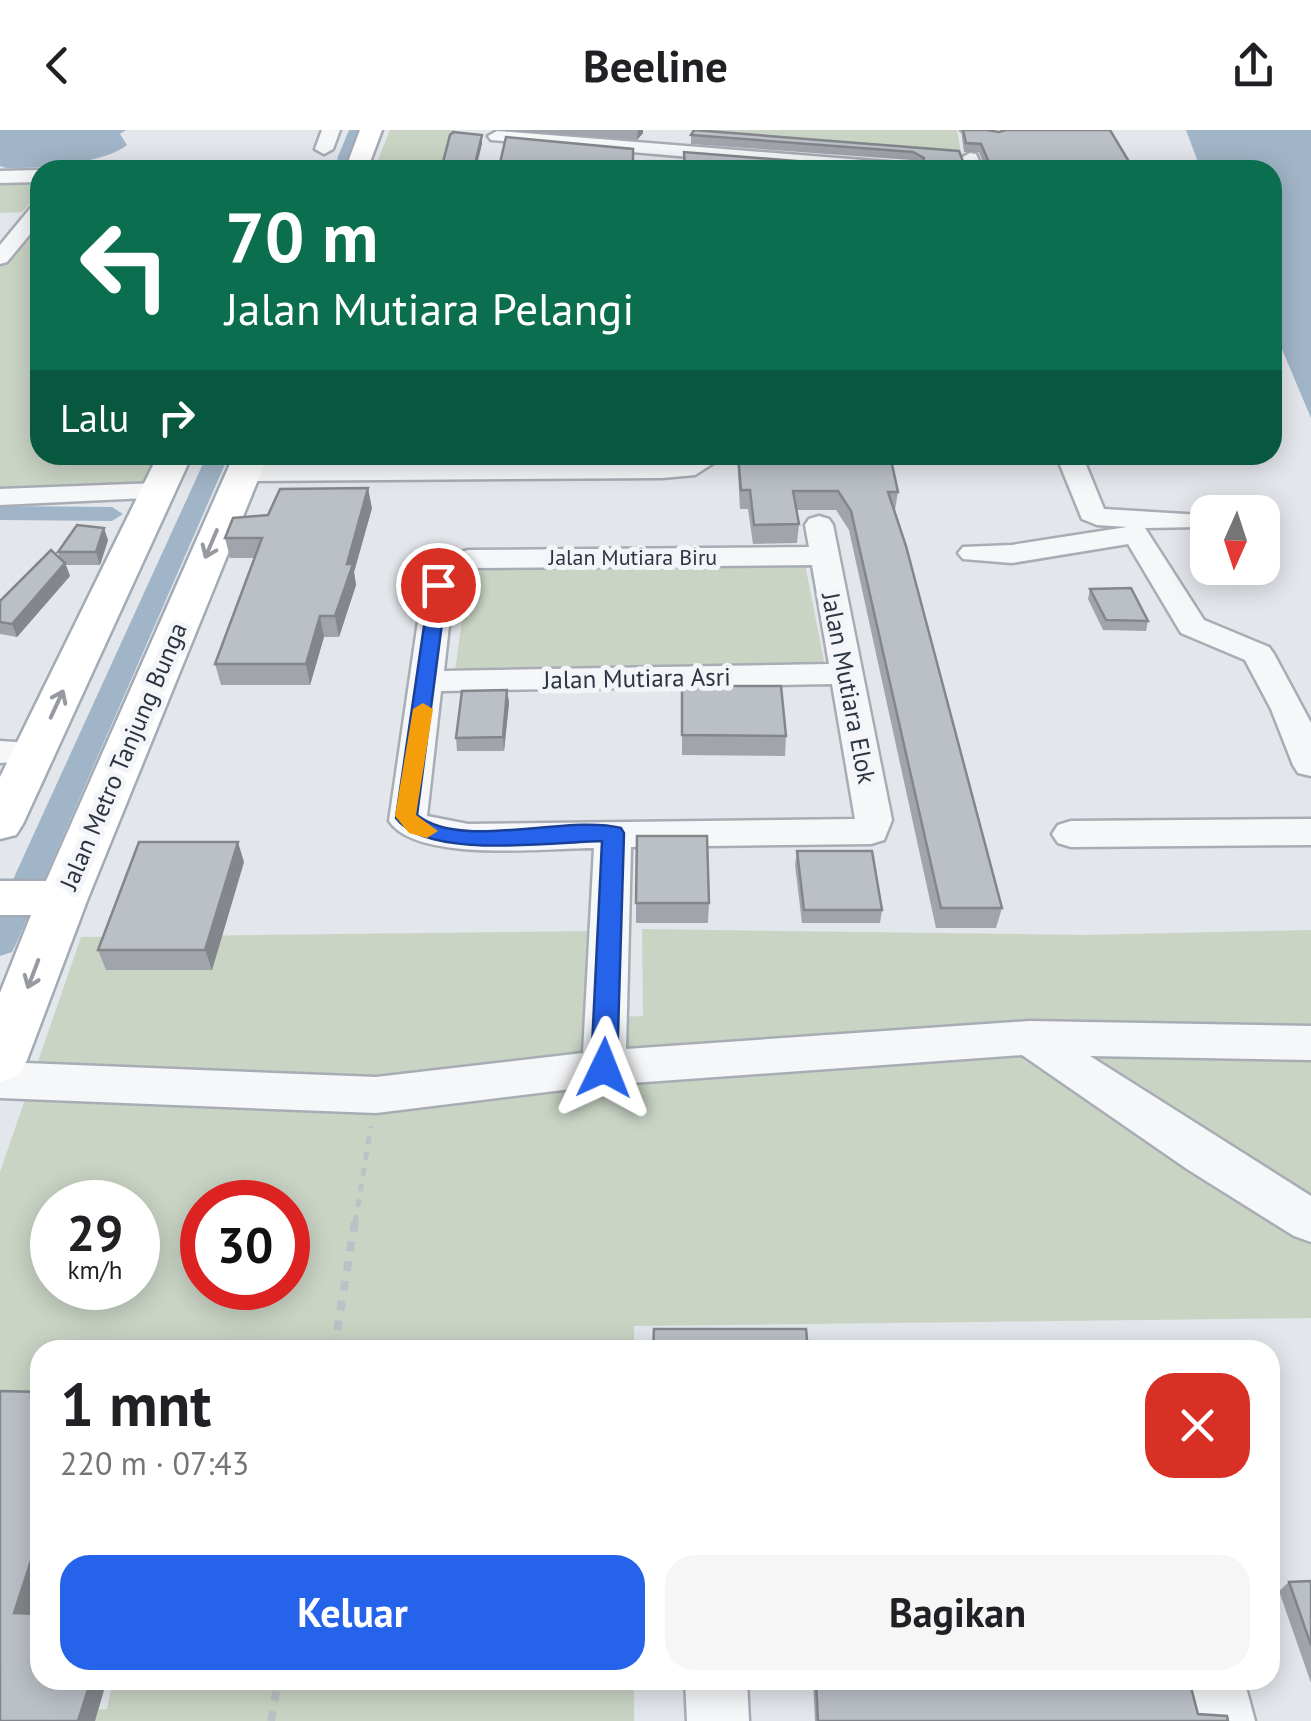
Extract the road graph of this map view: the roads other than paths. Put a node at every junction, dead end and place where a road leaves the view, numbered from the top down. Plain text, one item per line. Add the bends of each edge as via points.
1 (331, 130) edge
2 (371, 130) edge
3 (659, 130) edge
4 (680, 130) edge
5 (970, 130) edge
6 (1008, 130) edge
7 (490, 136) dead end
8 (646, 148) junction
9 (321, 160) edge
10 (360, 160) edge
11 (645, 160) edge
12 (658, 160) edge
13 (743, 160) edge
14 (30, 176) edge
15 (0, 177) edge
16 (30, 222) edge
17 (0, 258) edge
18 (169, 465) edge
19 (247, 465) edge
20 (316, 465) edge
21 (693, 465) edge
22 (1073, 465) edge
23 (156, 492) junction
24 (0, 497) edge
25 (1190, 521) dead end
26 (821, 541) joint
27 (973, 553) dead end
28 (847, 674) junction
29 (428, 681) junction
30 (17, 752) edge
31 (1311, 765) edge
32 (0, 824) edge
33 (1311, 832) edge
34 (613, 833) junction
35 (1071, 834) dead end
36 (34, 898) edge
37 (1028, 1038) junction
38 (1311, 1043) edge
39 (0, 1060) edge
40 (604, 1068) junction
41 (0, 1080) edge
42 (1311, 1220) edge
43 (716, 1690) edge
44 (1216, 1690) edge
45 (718, 1721) edge
46 (1224, 1721) edge

1 - 9 street
2 - 10 main road
3 - 8 street
4 - 8 street
5 - 6 street
7 - 8 street
8 - 11 street
8 - 12 street
8 - 13 street
14 - 15 street
16 - 17 street
18 - 23 main road
19 -> 36 main road, Jalan Metro Tanjung Bunga
20 - 21 street
22 - 25 street via 1097,517
23 - 24 street
30 -> 23 main road
26 - 28 street, Jalan Mutiara Elok
26 - 29 street, Jalan Mutiara Biru via 468,558 444,568 439,580
27 - 31 street via 1012,554 1136,534 1192,626 1258,654
28 - 29 street, Jalan Mutiara Asri
28 - 34 street, Jalan Mutiara Elok via 871,831
29 - 34 street via 406,816 421,830 468,837
30 - 32 main road
33 - 35 street
34 - 40 street
36 -> 39 main road, Jalan Metro Tanjung Bunga
37 - 38 street
37 - 40 street
37 - 42 street
40 - 41 street via 376,1096
43 - 45 street
44 - 46 street

